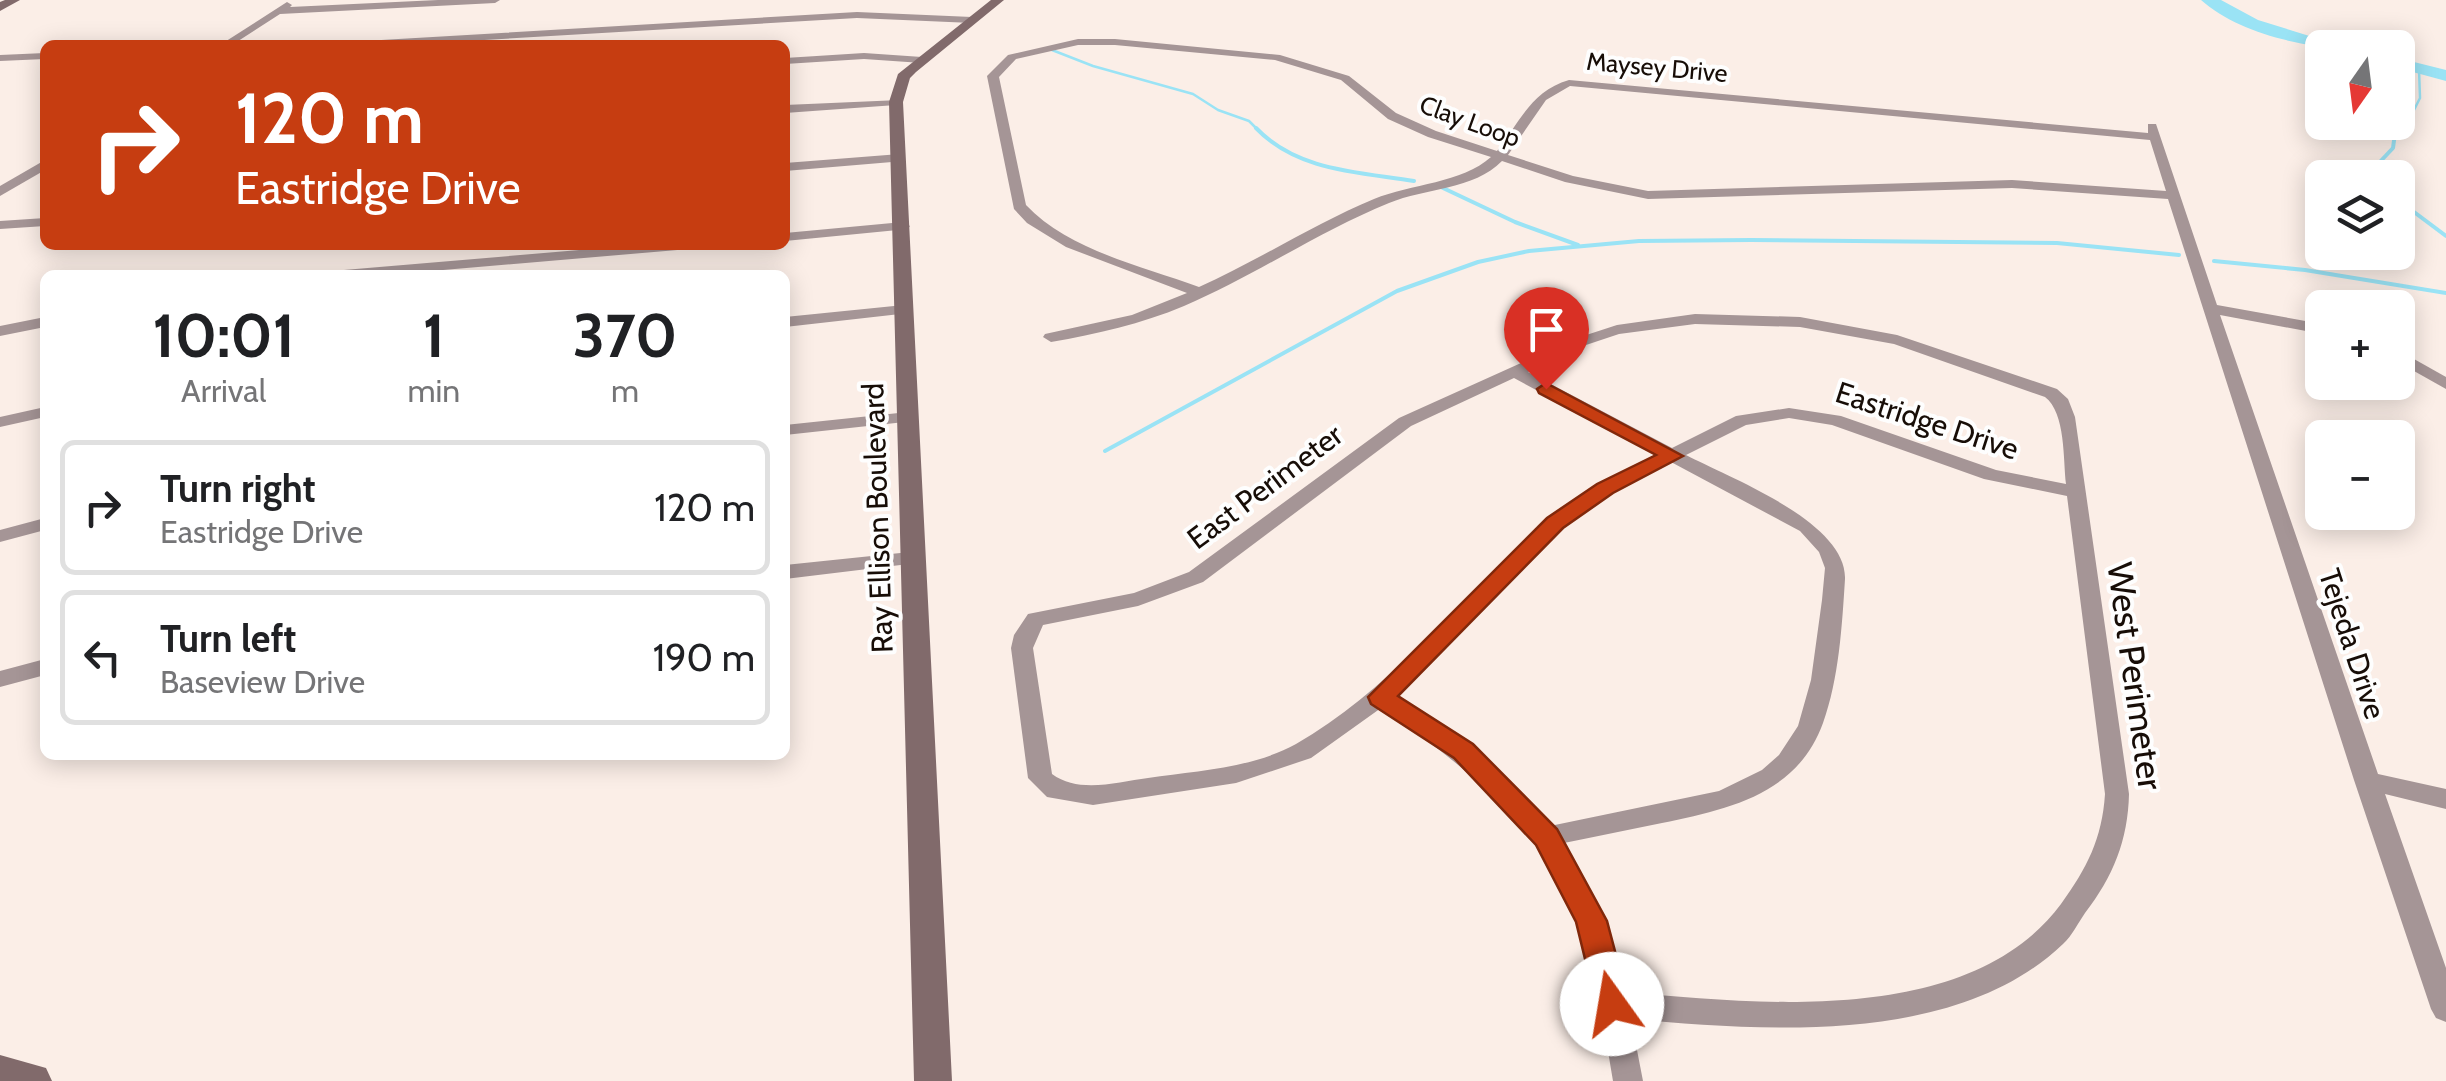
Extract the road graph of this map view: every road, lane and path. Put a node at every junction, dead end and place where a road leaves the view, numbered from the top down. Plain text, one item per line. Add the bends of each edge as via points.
1 (14, 0) edge
2 (295, 0) edge
3 (495, 0) edge
4 (998, 0) edge
5 (0, 7) edge
6 (278, 11) junction
7 (972, 20) junction
8 (234, 40) edge
9 (432, 40) edge
10 (40, 56) edge
11 (0, 58) edge
12 (922, 60) junction
13 (790, 61) edge
14 (896, 102) junction
15 (790, 109) edge
16 (2152, 131) joint
17 (1500, 156) junction
18 (900, 158) junction
19 (790, 166) edge
20 (40, 167) edge
21 (0, 192) edge
22 (2172, 196) junction
23 (40, 222) edge
24 (0, 225) edge
25 (903, 226) junction
26 (790, 236) edge
27 (630, 250) edge
28 (392, 270) edge
29 (1200, 293) junction
30 (2211, 309) junction
31 (904, 310) junction
32 (790, 321) edge
33 (40, 323) edge
34 (2305, 326) edge
35 (0, 331) edge
36 (1051, 337) dead end
37 (2415, 365) edge
38 (1515, 372) junction
39 (2446, 384) edge
40 (2032, 385) joint
41 (40, 413) edge
42 (908, 417) junction
43 (0, 422) edge
44 (790, 429) edge
45 (1672, 456) junction
46 (2074, 492) junction
47 (40, 525) edge
48 (0, 536) edge
49 (910, 558) junction
50 (790, 571) edge
51 (40, 668) edge
52 (0, 679) edge
53 (1381, 697) junction
54 (2366, 780) junction
55 (2446, 800) edge
56 (1546, 837) junction
57 (1612, 1004) junction
58 (2446, 1010) edge
59 (0, 1073) edge
60 (32, 1081) edge
61 (933, 1081) edge
62 (1628, 1081) edge

1 - 5 street
2 - 6 street
3 - 6 street
4 - 7 street
6 - 8 street
7 - 9 street via 857,15
7 - 12 street
10 - 11 street
12 - 13 street
12 - 14 street via 904,77
14 - 15 street
14 - 18 street, Ray Ellison Boulevard
16 - 17 street, Maysey Drive via 1578,82 1546,91
16 - 22 street, Tejeda Drive
17 - 22 street, Clay Loop via 1648,195 2029,184
17 - 29 street, Maysey Drive via 1478,174 1366,208
17 - 29 street, Clay Loop via 1392,116 1344,78 1276,57 1091,42 1037,49 999,66 993,76 1020,206 1060,239
18 - 19 street
18 - 25 street, Ray Ellison Boulevard
20 - 21 street
22 - 30 street, Tejeda Drive
23 - 24 street
25 - 26 street
25 - 31 street, Ray Ellison Boulevard
27 - 28 street
29 - 36 street, Maysey Drive via 1116,328
30 - 34 street
30 - 54 street, Tejeda Drive
31 - 32 street
31 - 42 street, Ray Ellison Boulevard
33 - 35 street
37 - 39 street
38 - 40 street, East Perimeter via 1617,330 1722,318 1800,322 1883,337
38 - 45 street
38 - 53 street, East Perimeter via 1404,422 1196,576 1138,599 1050,614 1030,626 1022,648 1040,778 1077,794 1236,774 1277,762 1324,740
40 - 46 street, West Perimeter via 2058,399 2066,417
41 - 43 street
42 - 44 street
42 - 49 street, Ray Ellison Boulevard
45 - 46 street, Eastridge Drive via 1742,420 1789,414 1853,424 1991,475
45 - 53 street, Eastridge Drive via 1605,488 1555,523
45 - 56 street via 1807,527 1828,550 1834,588 1812,729 1798,750 1748,792
46 - 57 street, West Perimeter via 2117,816 2104,868 2054,936 1981,982 1895,1006 1790,1015
47 - 48 street
49 - 50 street
49 - 61 street, Ray Ellison Boulevard
51 - 52 street
53 - 56 street via 1464,751
54 - 55 street
54 - 58 street, Tejeda Drive
56 - 57 street via 1591,921
57 - 62 street
59 - 60 street

